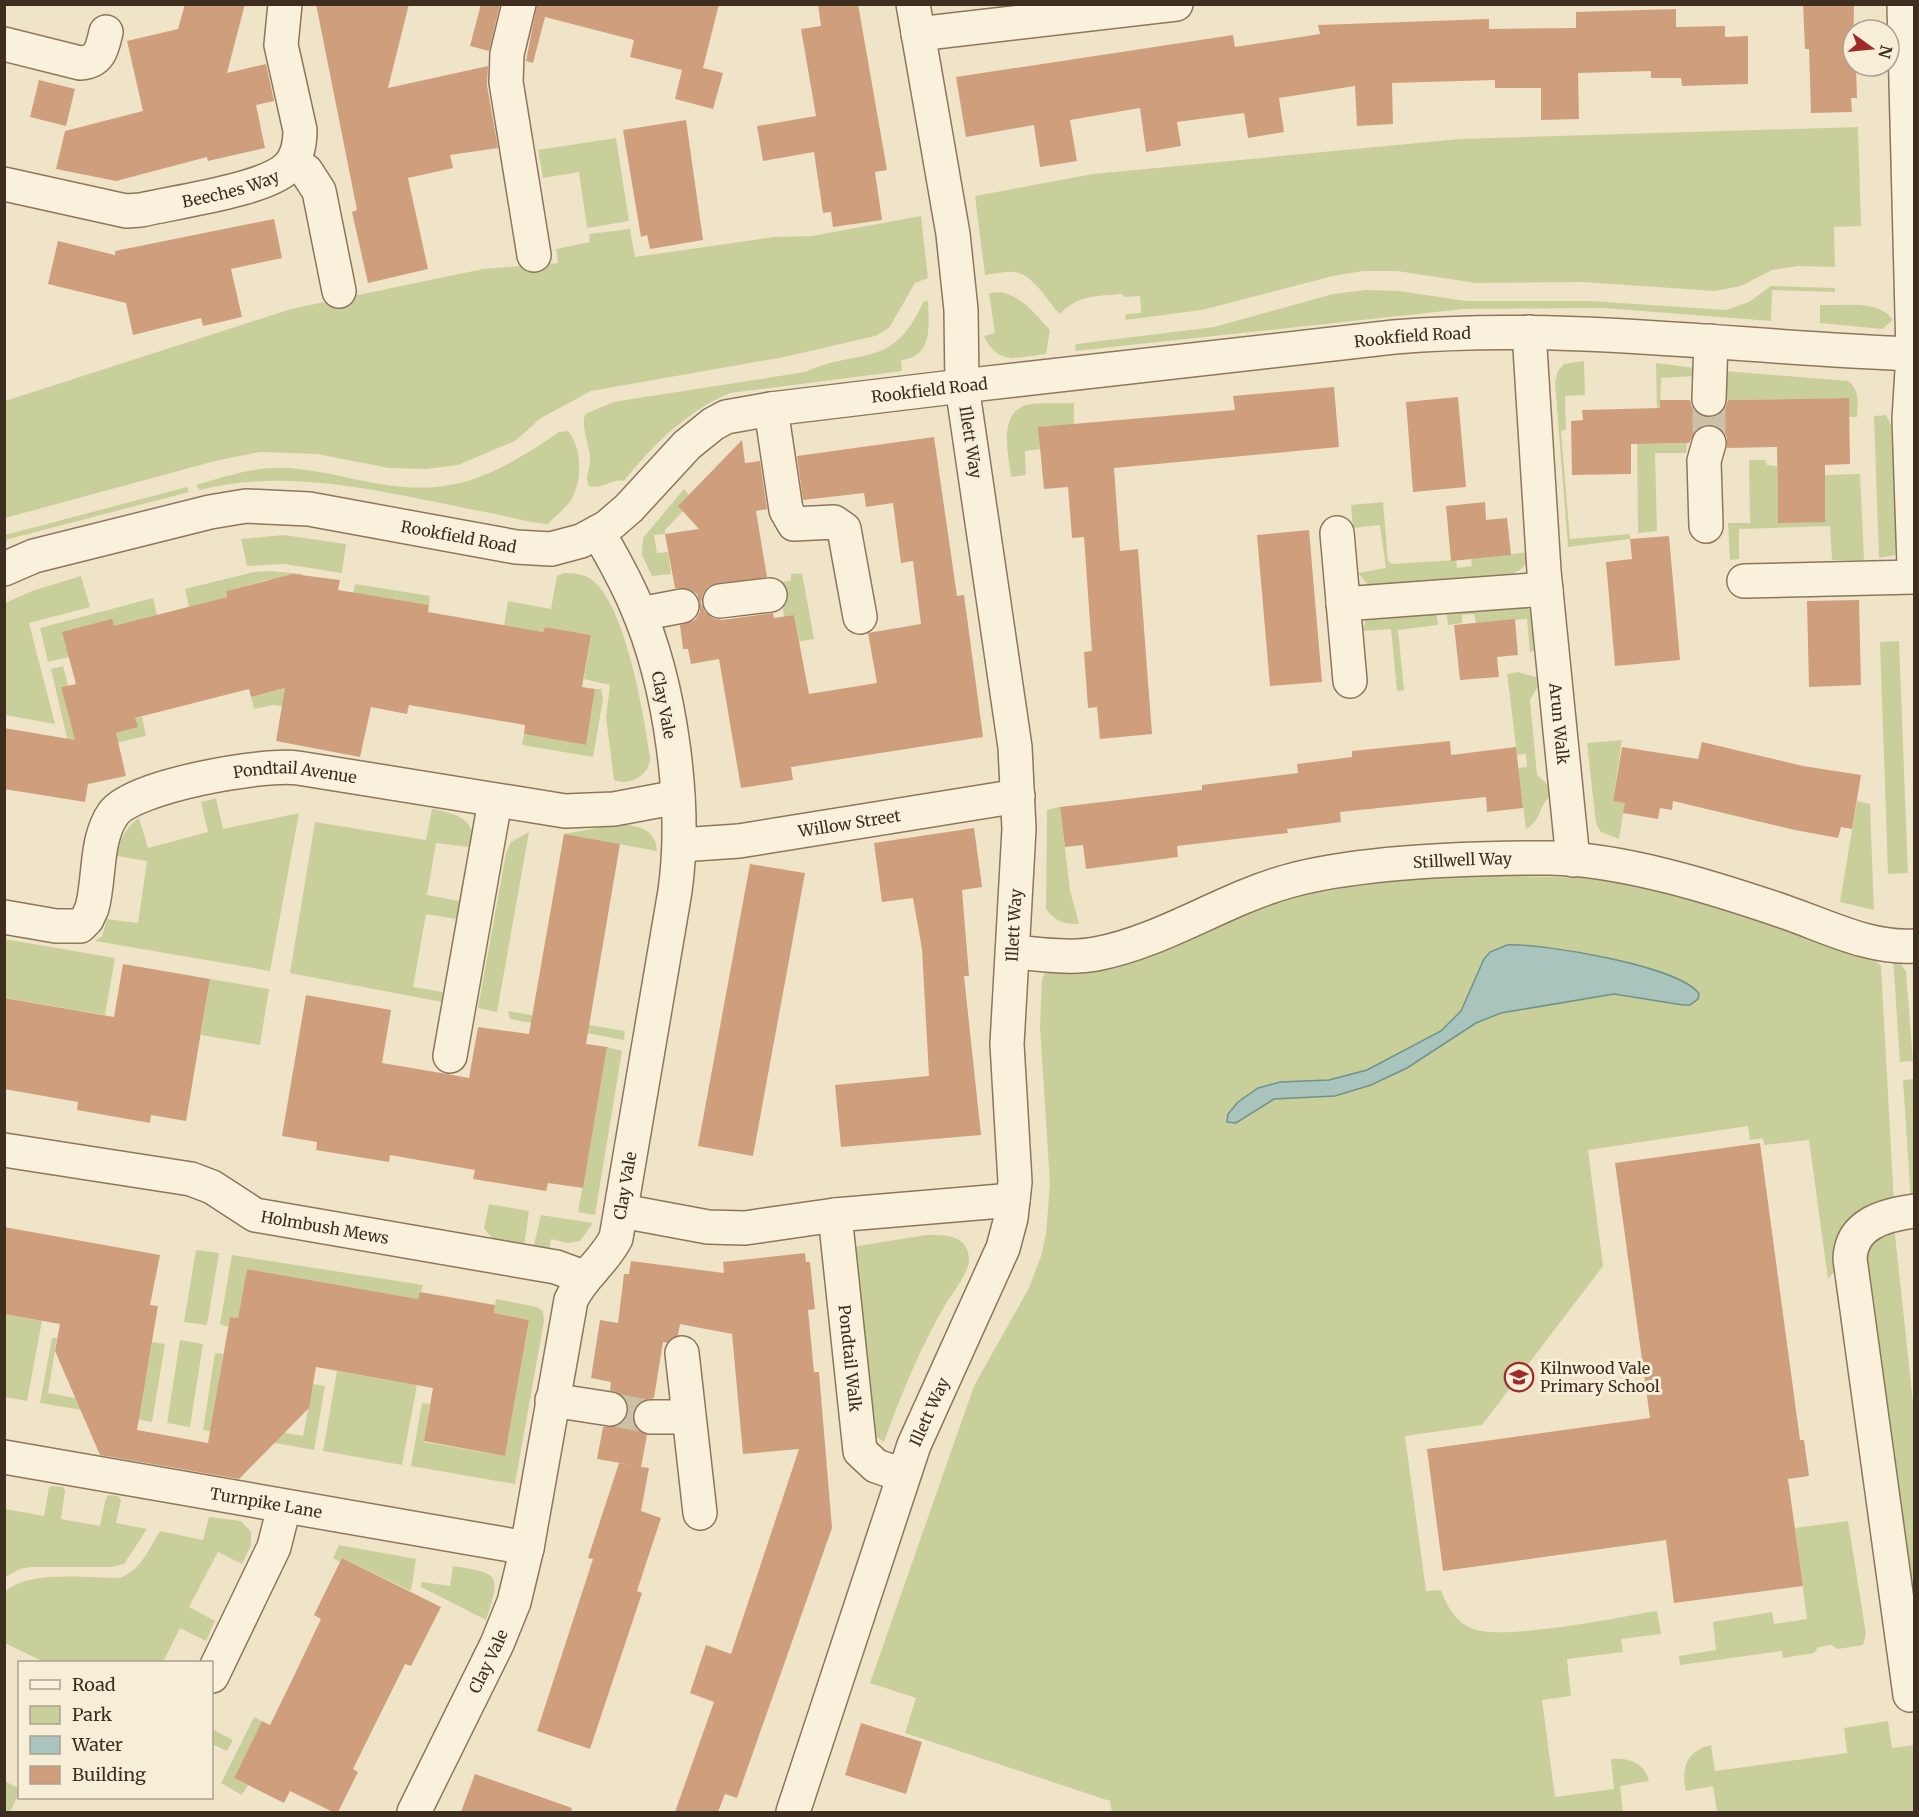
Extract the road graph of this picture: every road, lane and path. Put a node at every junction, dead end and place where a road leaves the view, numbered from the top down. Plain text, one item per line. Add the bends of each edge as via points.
1 (285, 4) edge
2 (519, 4) edge
3 (1176, 4) edge
4 (1904, 4) edge
5 (916, 19) edge
6 (106, 32) dead end
7 (4, 44) edge
8 (1910, 61) edge
9 (292, 162) junction
10 (4, 184) edge
11 (534, 255) dead end
12 (339, 291) dead end
13 (1529, 332) junction
14 (1711, 340) junction
15 (1914, 354) edge
16 (962, 386) junction
17 (1709, 399) tunnel mouth
18 (771, 409) junction
19 (1709, 444) tunnel mouth
20 (1706, 526) dead end
21 (598, 532) junction
22 (1337, 533) dead end
23 (1914, 565) edge
24 (4, 569) edge
25 (1914, 578) edge
26 (1744, 581) dead end
27 (1546, 589) junction
28 (770, 595) dead end
29 (720, 601) dead end
30 (1344, 604) junction
31 (682, 606) dead end
32 (640, 614) junction
33 (860, 617) dead end
34 (1350, 681) dead end
35 (1018, 796) junction
36 (678, 797) junction
37 (495, 801) junction
38 (680, 845) junction
39 (1573, 860) junction
40 (4, 917) edge
41 (1914, 946) edge
42 (1013, 952) junction
43 (450, 1056) dead end
44 (4, 1150) edge
45 (1013, 1200) junction
46 (1914, 1210) edge
47 (622, 1211) junction
48 (835, 1215) junction
49 (584, 1277) junction
50 (682, 1353) dead end
51 (552, 1400) junction
52 (610, 1409) tunnel mouth
53 (651, 1417) tunnel mouth
54 (688, 1417) junction
55 (4, 1456) edge
56 (903, 1475) junction
57 (285, 1507) junction
58 (700, 1513) dead end
59 (526, 1548) junction
60 (213, 1674) edge
61 (1912, 1694) edge
62 (414, 1812) edge
63 (793, 1812) edge

1 - 9 street, Beeches Way via 281,45 300,130 300,143
2 - 11 street via 507,54 506,82
3 - 5 street
4 - 8 street
5 - 16 street, Illett Way via 953,234 961,310
6 - 7 street via 99,56 88,63
8 - 15 street
9 - 10 street, Beeches Way via 268,180 141,210 111,209
9 - 12 street via 306,171 319,191
13 - 14 street, Rookfield Road
13 - 16 street, Rookfield Road via 1394,337
13 - 27 street, Arun Walk
14 - 15 street, Rookfield Road
14 - 17 street
15 - 23 street via 1909,419
16 - 18 street, Rookfield Road
16 - 35 street, Illett Way via 1008,687
18 - 21 street, Rookfield Road via 726,417 713,424 687,445 619,518
18 - 33 street via 789,519 802,525 834,522 844,529
19 - 20 street via 1704,461
21 - 24 street, Rookfield Road via 565,546 534,549 358,516 246,506 199,514 34,556
21 - 32 street, Clay Vale
22 - 30 street
25 - 26 street
27 - 30 street
27 - 39 street, Arun Walk
28 - 29 street
30 - 34 street
31 - 32 street
32 - 36 street, Clay Vale via 666,706
35 - 38 street, Willow Street via 739,841
35 - 42 street, Illett Way
36 - 37 street, Pondtail Avenue via 582,812
36 - 38 street, Clay Vale
37 - 40 street, Pondtail Avenue via 285,766 238,771 140,796 119,807 106,829 92,908 80,926
37 - 43 street
38 - 47 street, Clay Vale
39 - 41 street, Stillwell Way via 1713,888 1883,946
39 - 42 street, Stillwell Way via 1503,859 1328,873 1267,888 1099,953 1082,956
42 - 45 street, Illett Way via 1007,1044
44 - 49 street, Holmbush Mews via 191,1179 212,1187 255,1215 556,1267
45 - 48 street
45 - 56 street, Illett Way via 1001,1254 928,1407
46 - 61 street via 1868,1224 1851,1248 1850,1259
47 - 48 street via 687,1224 733,1228 774,1226
47 - 49 street, Clay Vale via 610,1251
48 - 56 street, Pondtail Walk via 860,1451 876,1466
49 - 51 street, Clay Vale via 568,1312
50 - 54 street
51 - 52 street
51 - 59 street, Clay Vale
53 - 54 street
54 - 58 street
55 - 57 street, Turnpike Lane
56 - 63 street, Illett Way
57 - 59 street, Turnpike Lane
57 - 60 street via 274,1547
59 - 62 street, Clay Vale via 504,1630

